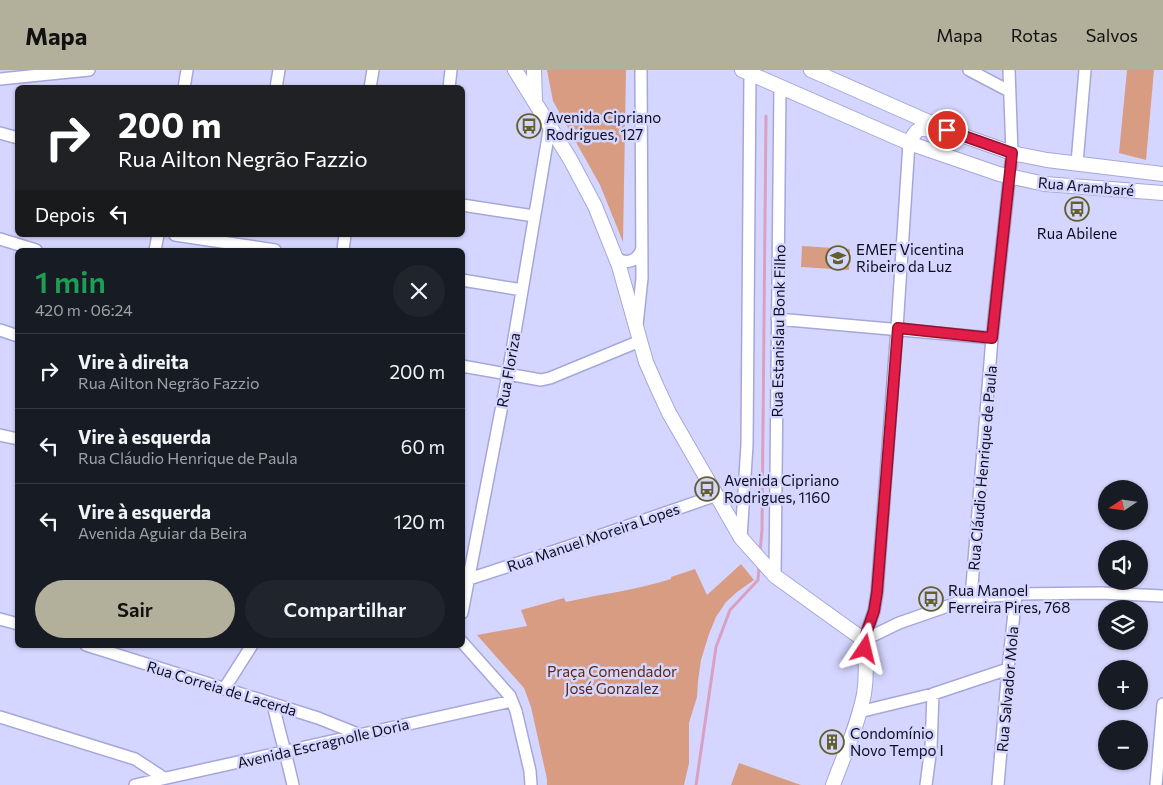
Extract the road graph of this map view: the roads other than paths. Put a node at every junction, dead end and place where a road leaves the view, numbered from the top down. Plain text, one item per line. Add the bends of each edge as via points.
1 (89, 70) edge
2 (187, 70) edge
3 (279, 70) edge
4 (373, 70) edge
5 (452, 70) edge
6 (515, 70) edge
7 (534, 70) edge
8 (641, 70) edge
9 (811, 70) edge
10 (969, 70) edge
11 (1009, 70) edge
12 (1085, 70) edge
13 (746, 72) edge
14 (0, 79) edge
15 (184, 85) edge
16 (276, 85) edge
17 (370, 85) edge
18 (450, 85) edge
19 (780, 86) junction
20 (1009, 91) junction
21 (535, 103) junction
22 (550, 125) junction
23 (947, 130) junction
24 (0, 133) edge
25 (15, 137) edge
26 (909, 142) junction
27 (1012, 153) junction
28 (1077, 164) junction
29 (1163, 174) edge
30 (1010, 177) junction
31 (1163, 193) edge
32 (465, 205) edge
33 (534, 216) junction
34 (187, 237) edge
35 (0, 239) edge
36 (29, 248) edge
37 (262, 248) edge
38 (642, 248) junction
39 (616, 258) junction
40 (465, 280) edge
41 (522, 290) junction
42 (777, 320) junction
43 (636, 326) junction
44 (898, 328) junction
45 (0, 330) edge
46 (15, 335) edge
47 (992, 338) junction
48 (640, 341) junction
49 (465, 367) edge
50 (508, 374) junction
51 (0, 435) edge
52 (15, 438) edge
53 (717, 495) junction
54 (741, 538) junction
55 (775, 576) junction
56 (469, 579) junction
57 (1016, 594) junction
58 (1163, 596) edge
59 (465, 598) edge
60 (971, 598) junction
61 (0, 619) edge
62 (15, 623) edge
63 (864, 640) junction
64 (465, 645) edge
65 (95, 648) edge
66 (250, 648) edge
67 (1008, 669) junction
68 (224, 689) junction
69 (933, 694) junction
70 (512, 701) junction
71 (273, 704) junction
72 (1163, 704) edge
73 (859, 712) junction
74 (0, 717) edge
75 (358, 734) junction
76 (285, 751) junction
77 (164, 778) junction
78 (134, 785) edge
79 (293, 785) edge
80 (531, 785) edge
81 (833, 785) edge
82 (926, 785) edge
83 (998, 785) edge
84 (1156, 785) edge

1 - 14 street
2 - 15 street
3 - 16 street
4 - 17 street
5 - 18 street
6 - 21 main road
7 - 21 main road
8 - 38 street
9 - 23 main road
10 - 20 street
11 - 20 street, Rua Cláudio Henrique de Paula
12 - 28 street
13 - 19 main road, Rua Arambaré
13 - 54 street, Rua Estanislau Bonk Filho via 747,445
19 - 26 main road, Rua Arambaré
19 - 42 street, Rua Estanislau Bonk Filho
20 - 27 street, Rua Cláudio Henrique de Paula
21 - 22 main road
22 - 33 street, Rua Floriza
22 - 39 main road via 582,181
23 - 26 main road via 921,129 915,131
23 - 27 main road, Rua Arambaré
24 - 25 street
26 - 30 main road, Rua Arambaré via 970,166
26 - 44 street
27 - 28 main road, Rua Arambaré
27 - 30 street, Rua Cláudio Henrique de Paula
28 - 29 main road, Rua Arambaré
30 - 31 main road, Rua Arambaré via 1045,184
30 - 47 street, Rua Cláudio Henrique de Paula
32 - 33 street
33 - 41 street, Rua Floriza
34 - 37 street
35 - 36 street
38 - 39 street via 632,261
38 - 43 street
39 - 43 main road
40 - 41 street
41 - 50 street, Rua Floriza
42 - 44 street
42 - 55 street, Rua Estanislau Bonk Filho
43 - 48 main road
44 - 47 street
44 - 63 street via 877,592
45 - 46 street
47 - 60 street, Rua Cláudio Henrique de Paula
48 - 50 street via 550,378 541,380
48 - 53 main road via 669,413
49 - 50 street
50 - 56 street, Rua Floriza
51 - 52 street
53 - 54 main road
53 - 56 street, Rua Manuel Moreira Lopes
54 - 55 main road
55 - 63 main road
56 - 59 street, Rua Floriza
57 - 58 street
57 - 60 street
57 - 67 street, Rua Salvador Mola
60 - 63 street via 899,623
61 - 62 street
63 - 73 main road via 866,670
64 - 70 street
65 - 68 street, Rua Correia de Lacerda
66 - 68 street
67 - 69 street
67 - 83 street, Rua Salvador Mola
68 - 71 street, Rua Correia de Lacerda
69 - 73 street
69 - 82 street
70 - 75 street, Avenida Escragnolle Doria
70 - 80 street
71 - 75 street, Rua Correia de Lacerda
71 - 76 street
72 - 84 street
73 - 81 main road
74 - 77 street via 135,759
75 - 76 street, Avenida Escragnolle Doria
76 - 77 street, Avenida Escragnolle Doria
76 - 79 street
77 - 78 street, Avenida Escragnolle Doria

